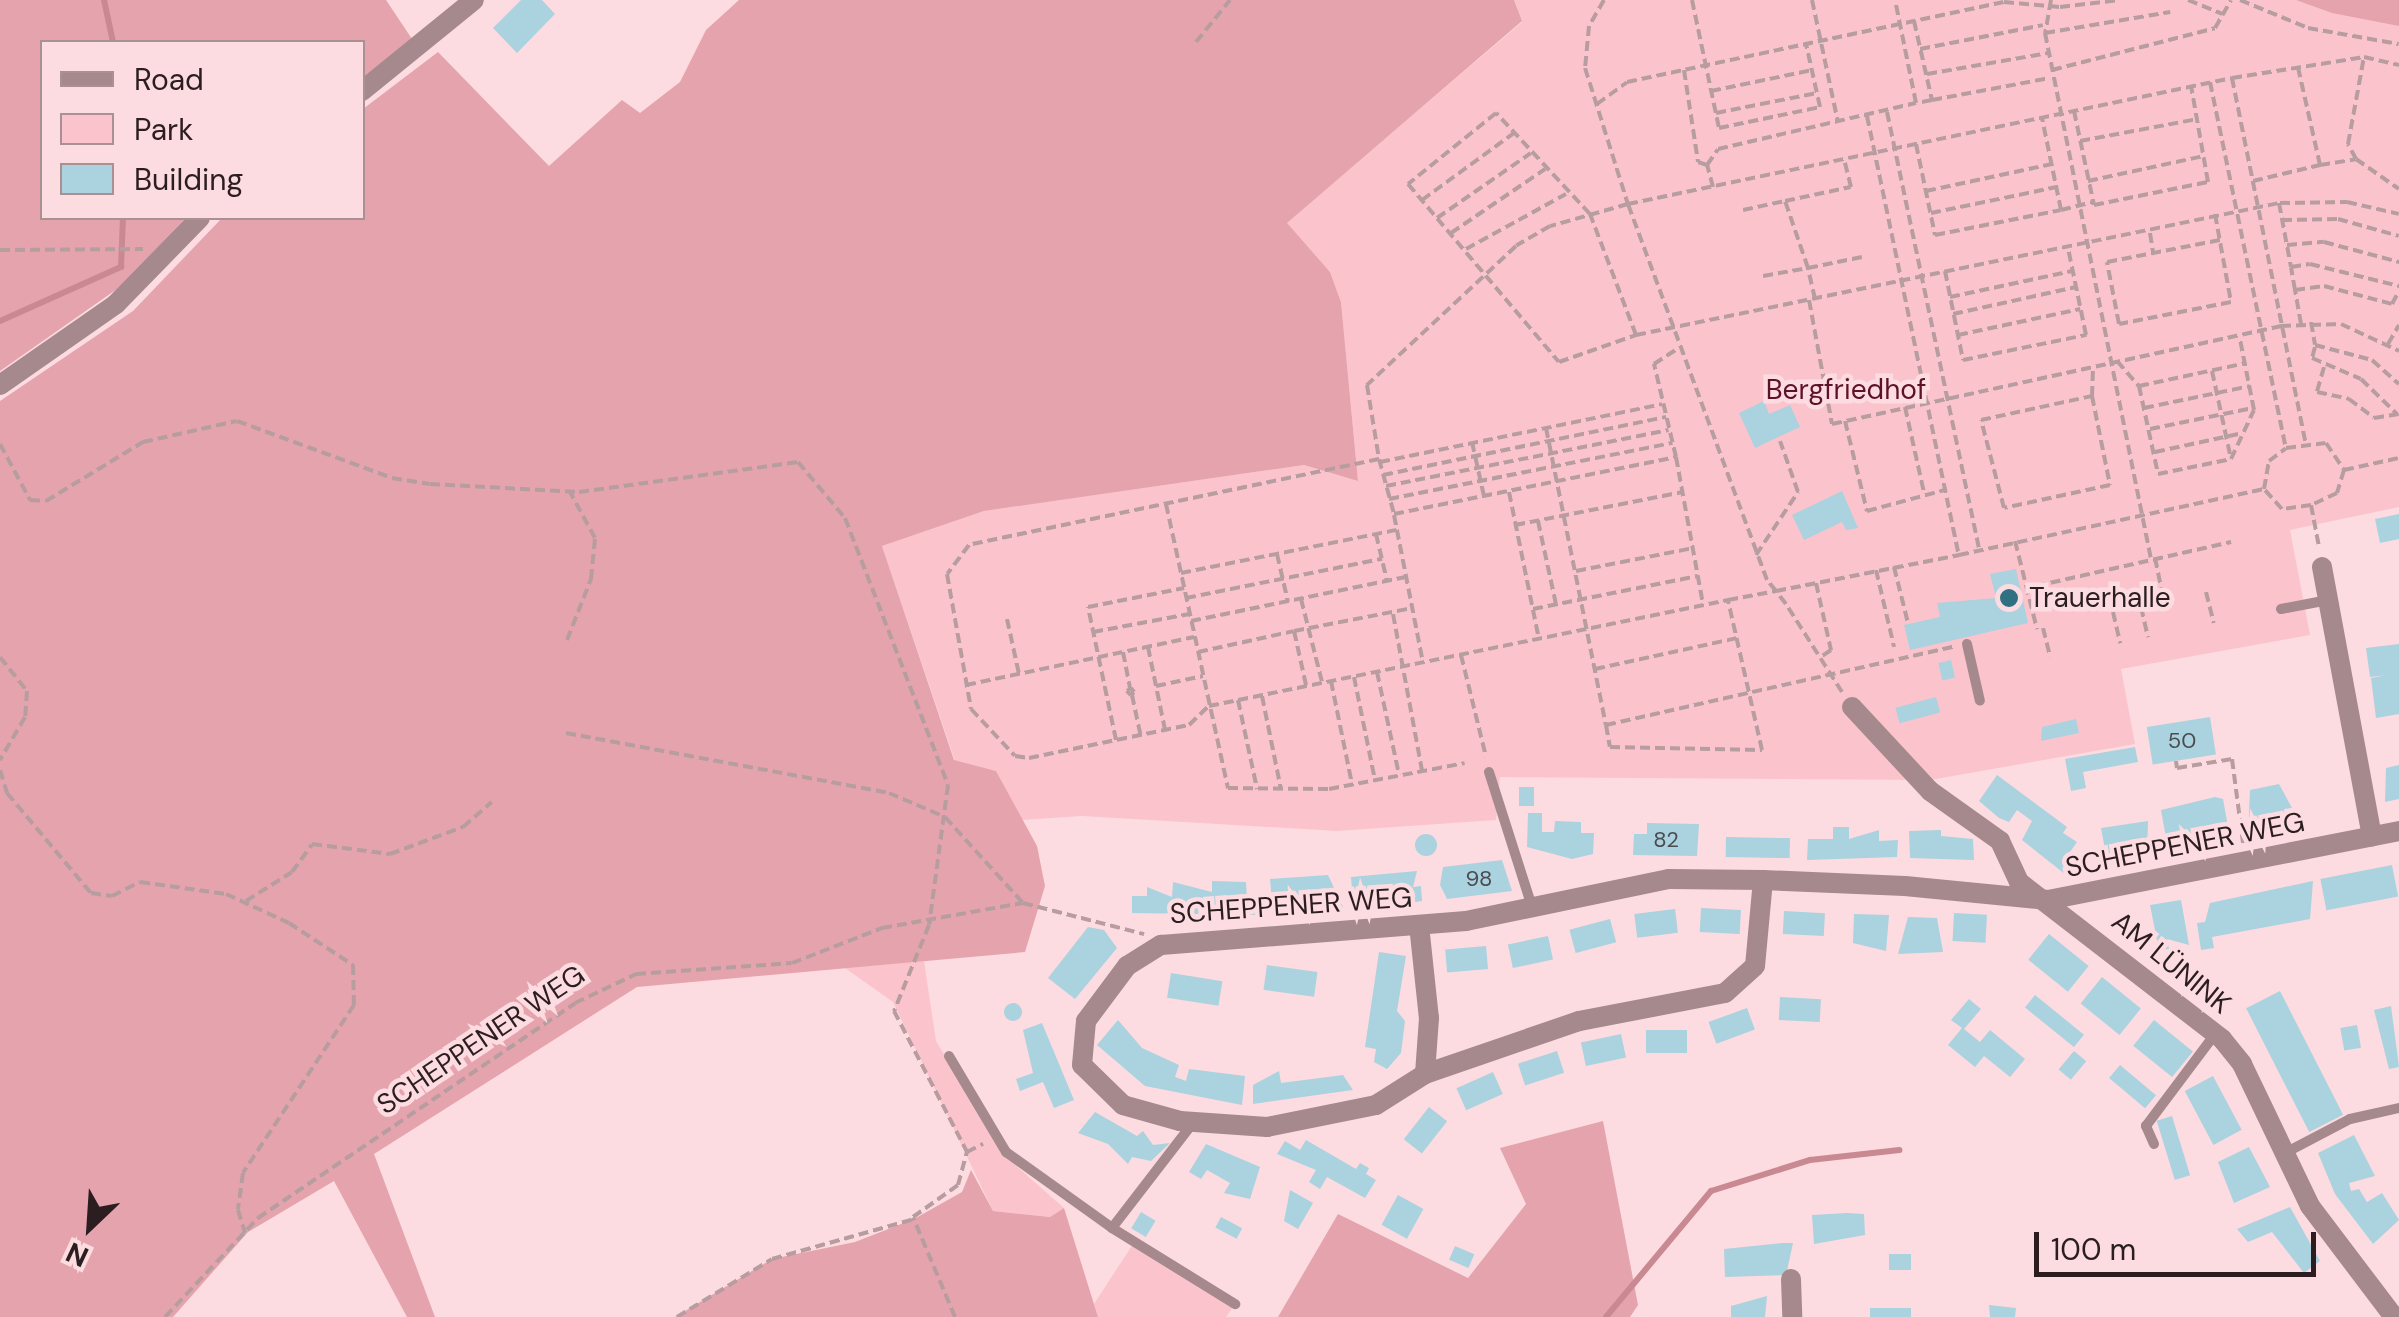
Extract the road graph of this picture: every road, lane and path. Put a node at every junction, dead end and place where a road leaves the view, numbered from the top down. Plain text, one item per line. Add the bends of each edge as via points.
1 (474, 0) edge
2 (1230, 0) edge
3 (1591, 0) edge
4 (1692, 0) edge
5 (1812, 0) edge
6 (1902, 0) edge
7 (2052, 0) edge
8 (2120, 0) edge
9 (2188, 0) edge
10 (2231, 0) edge
11 (2240, 0) edge
12 (1895, 2) edge
13 (1602, 3) edge
14 (2048, 6) junction
15 (2170, 12) dead end
16 (2222, 14) junction
17 (1914, 21) junction
18 (1900, 24) junction
19 (2044, 26) junction
20 (2045, 33) junction
21 (1821, 41) junction
22 (1196, 42) dead end
23 (1806, 44) junction
24 (2399, 44) edge
25 (1920, 49) junction
26 (2048, 53) junction
27 (2364, 57) junction
28 (1706, 65) junction
29 (2399, 65) edge
30 (2298, 67) junction
31 (1684, 70) junction
32 (1812, 70) junction
33 (1926, 74) junction
34 (2052, 74) junction
35 (2232, 78) junction
36 (2210, 82) junction
37 (2191, 86) junction
38 (365, 88) edge
39 (1711, 90) junction
40 (1817, 92) junction
41 (1932, 100) junction
42 (1916, 104) junction
43 (1596, 106) junction
44 (2074, 111) junction
45 (1887, 112) junction
46 (1716, 113) junction
47 (2060, 114) junction
48 (1867, 116) junction
49 (2042, 118) junction
50 (2197, 119) junction
51 (1838, 122) junction
52 (1514, 133) junction
53 (2080, 141) junction
54 (1916, 144) junction
55 (1895, 150) junction
56 (1531, 153) junction
57 (1875, 154) junction
58 (2204, 156) junction
59 (1844, 159) junction
60 (2356, 159) junction
61 (2052, 164) junction
62 (2320, 165) junction
63 (1707, 166) junction
64 (1545, 169) junction
65 (2088, 181) junction
66 (2253, 182) junction
67 (1713, 187) junction
68 (2056, 187) junction
69 (2399, 189) edge
70 (1926, 191) junction
71 (1566, 194) junction
72 (1422, 200) junction
73 (1785, 201) junction
74 (2093, 202) junction
75 (2279, 203) junction
76 (1628, 204) junction
77 (2079, 206) junction
78 (2258, 206) junction
79 (2237, 209) junction
80 (1743, 210) dead end
81 (2061, 210) junction
82 (1931, 213) junction
83 (1590, 214) junction
84 (2216, 214) junction
85 (2399, 214) edge
86 (1437, 218) junction
87 (198, 220) edge
88 (2282, 220) junction
89 (2150, 232) junction
90 (1451, 234) junction
91 (2399, 236) edge
92 (2220, 240) junction
93 (2087, 244) junction
94 (2287, 246) junction
95 (133, 248) dead end
96 (2068, 248) junction
97 (0, 250) edge
98 (1465, 250) junction
99 (2153, 253) junction
100 (1862, 257) dead end
101 (2399, 262) edge
102 (2291, 266) junction
103 (1808, 268) junction
104 (1486, 270) junction
105 (1945, 270) junction
106 (2072, 272) junction
107 (1763, 276) dead end
108 (1923, 276) junction
109 (1902, 280) junction
110 (2076, 288) junction
111 (2399, 288) edge
112 (2295, 290) junction
113 (1949, 296) junction
114 (1812, 300) junction
115 (2080, 310) junction
116 (1953, 314) junction
117 (2311, 322) junction
118 (2118, 324) junction
119 (2301, 324) junction
120 (2399, 325) edge
121 (2281, 326) junction
122 (2102, 328) junction
123 (1671, 329) junction
124 (2260, 333) junction
125 (1636, 335) junction
126 (1958, 335) junction
127 (2240, 339) junction
128 (2388, 344) junction
129 (2315, 346) junction
130 (1678, 350) junction
131 (2399, 351) edge
132 (2117, 361) junction
133 (2108, 363) junction
134 (2246, 363) junction
135 (2324, 365) junction
136 (2093, 366) junction
137 (2212, 370) junction
138 (2399, 384) edge
139 (0, 385) edge
140 (2139, 386) junction
141 (2250, 386) junction
142 (2216, 393) junction
143 (2092, 396) junction
144 (1948, 398) junction
145 (1927, 402) junction
146 (1662, 404) junction
147 (1905, 407) junction
148 (2144, 408) junction
149 (2254, 408) junction
150 (2398, 414) edge
151 (2220, 415) junction
152 (1666, 417) junction
153 (1845, 421) junction
154 (1546, 428) junction
155 (1669, 430) junction
156 (2148, 430) junction
157 (2243, 433) junction
158 (2225, 437) junction
159 (1780, 441) dead end
160 (1472, 442) junction
161 (1549, 442) junction
162 (1673, 443) junction
163 (0, 444) edge
164 (2306, 444) junction
165 (2286, 448) junction
166 (1552, 452) junction
167 (2153, 452) junction
168 (1475, 456) junction
169 (1676, 457) junction
170 (2399, 458) edge
171 (2231, 459) junction
172 (1379, 460) junction
173 (1554, 466) junction
174 (1478, 468) junction
175 (2344, 470) junction
176 (1383, 474) junction
177 (1480, 480) junction
178 (1558, 481) junction
179 (1386, 486) junction
180 (2264, 488) junction
181 (1946, 490) junction
182 (1508, 491) junction
183 (570, 492) junction
184 (1683, 492) junction
185 (1924, 493) junction
186 (1484, 496) junction
187 (1389, 499) junction
188 (1166, 504) junction
189 (2311, 505) junction
190 (1394, 514) junction
191 (1565, 516) junction
192 (2143, 516) junction
193 (1538, 521) junction
194 (1515, 525) junction
195 (1396, 530) junction
196 (1376, 534) junction
197 (2016, 541) junction
198 (2232, 542) dead end
199 (1693, 548) junction
200 (1980, 550) junction
201 (1278, 554) junction
202 (1959, 554) junction
203 (1756, 555) junction
204 (1382, 559) junction
205 (2153, 559) junction
206 (1894, 567) junction
207 (2322, 567) joint
208 (1876, 570) junction
209 (1576, 571) junction
210 (1181, 574) junction
211 (1282, 576) junction
212 (1698, 576) junction
213 (1406, 578) junction
214 (1387, 582) junction
215 (1816, 583) junction
216 (2036, 586) dead end
217 (1184, 588) junction
218 (1776, 592) junction
219 (2206, 592) dead end
220 (1186, 598) junction
221 (1581, 598) junction
222 (1301, 599) junction
223 (1728, 600) junction
224 (2328, 600) junction
225 (2164, 601) dead end
226 (1288, 602) junction
227 (1556, 604) junction
228 (1704, 605) junction
229 (2140, 606) dead end
230 (1412, 608) junction
231 (1533, 609) junction
232 (2281, 609) dead end
233 (1392, 612) junction
234 (2113, 612) dead end
235 (1190, 618) junction
236 (1008, 619) dead end
237 (1908, 623) dead end
238 (2214, 623) dead end
239 (1308, 629) junction
240 (1587, 629) junction
241 (1093, 632) junction
242 (1294, 632) junction
243 (1194, 637) junction
244 (2148, 637) dead end
245 (1737, 638) junction
246 (1539, 639) junction
247 (567, 640) dead end
248 (2120, 643) dead end
249 (1968, 644) joint
250 (1148, 647) junction
251 (1894, 648) dead end
252 (1123, 652) junction
253 (1198, 652) junction
254 (1462, 655) junction
255 (0, 657) edge
256 (1099, 657) junction
257 (1818, 658) junction
258 (2050, 658) dead end
259 (1423, 662) junction
260 (1401, 667) junction
261 (1595, 669) junction
262 (1377, 672) junction
263 (1020, 674) junction
264 (1830, 674) junction
265 (1203, 676) junction
266 (1354, 677) junction
267 (1331, 681) junction
268 (1322, 683) junction
269 (966, 686) junction
270 (1156, 686) junction
271 (1306, 686) junction
272 (1750, 692) junction
273 (1262, 696) junction
274 (1238, 700) junction
275 (1980, 701) dead end
276 (1210, 706) junction
277 (1852, 706) joint
278 (1606, 726) junction
279 (1165, 730) junction
280 (566, 733) dead end
281 (1140, 735) junction
282 (1116, 740) junction
283 (0, 760) edge
284 (2176, 761) dead end
285 (1465, 763) dead end
286 (0, 770) edge
287 (1422, 770) junction
288 (1489, 772) joint
289 (1399, 775) junction
290 (1376, 780) junction
291 (1352, 785) junction
292 (1258, 789) junction
293 (1281, 789) junction
294 (492, 802) dead end
295 (944, 817) junction
296 (2399, 831) edge
297 (2372, 836) junction
298 (2246, 863) junction
299 (1763, 880) junction
300 (2048, 900) junction
301 (246, 901) junction
302 (1023, 903) junction
303 (1533, 910) junction
304 (929, 925) junction
305 (1419, 925) junction
306 (1160, 945) junction
307 (2215, 1034) junction
308 (949, 1056) dead end
309 (1425, 1074) junction
310 (2399, 1108) edge
311 (1193, 1123) junction
312 (995, 1137) junction
313 (2154, 1144) dead end
314 (967, 1152) junction
315 (2285, 1153) junction
316 (914, 1218) junction
317 (1112, 1228) junction
318 (245, 1232) junction
319 (1791, 1279) dead end
320 (1235, 1304) dead end
321 (165, 1317) edge
322 (678, 1317) edge
323 (955, 1317) edge
324 (1792, 1317) edge
325 (2394, 1317) edge

1 - 38 street
2 - 22 path
3 - 13 path
4 - 28 path
5 - 21 path
6 - 12 path
7 - 14 path
8 - 14 path
9 - 16 path
10 - 16 path
11 - 24 path via 2308,28
12 - 18 path
13 - 43 path via 1584,60
14 - 17 path via 2004,2
14 - 19 path
15 - 20 path
16 - 34 path via 2215,28
17 - 18 path
17 - 25 path
18 - 21 path
18 - 42 path
19 - 20 path
19 - 25 path
20 - 26 path
21 - 23 path
21 - 51 path
23 - 28 path
23 - 32 path
25 - 33 path
26 - 33 path
26 - 34 path
27 - 29 path
27 - 30 path
27 - 60 path via 2348,144
28 - 31 path
28 - 39 path
30 - 35 path
30 - 62 path
31 - 43 path via 1627,82
31 - 63 path via 1698,162
32 - 39 path
32 - 40 path
33 - 41 path
34 - 41 path
34 - 47 path
35 - 36 path
35 - 66 path
36 - 37 path
36 - 79 path
37 - 44 path
37 - 50 path
39 - 46 path
40 - 46 path
40 - 46 path via 1820,107 1719,128
41 - 42 path
42 - 45 path
43 - 76 path
44 - 47 path
44 - 53 path
45 - 48 path
45 - 55 path
47 - 49 path
47 - 77 path
48 - 51 path
48 - 57 path
49 - 54 path
49 - 61 path
50 - 53 path
50 - 58 path
51 - 63 path via 1718,149
52 - 56 path
52 - 72 path
52 - 72 path via 1496,113 1408,184
53 - 65 path
54 - 55 path
54 - 70 path
55 - 57 path
55 - 108 path
56 - 64 path
56 - 86 path
57 - 59 path
57 - 109 path
58 - 65 path
58 - 74 path via 2208,182
59 - 67 path
59 - 73 path via 1851,188
60 - 62 path
60 - 69 path
61 - 68 path
61 - 70 path
62 - 66 path
63 - 67 path
64 - 71 path
64 - 90 path
65 - 74 path
66 - 78 path
67 - 76 path
68 - 81 path
68 - 82 path
70 - 82 path
71 - 83 path
71 - 98 path
72 - 86 path
73 - 80 path
73 - 103 path
74 - 77 path
75 - 78 path
75 - 85 path via 2346,202
75 - 88 path
76 - 83 path
76 - 123 path
77 - 81 path
77 - 93 path
78 - 79 path
78 - 121 path
79 - 84 path
79 - 124 path
81 - 82 path via 1935,236
83 - 104 path via 1550,226
83 - 125 path
84 - 89 path
84 - 92 path
86 - 90 path
87 - 139 street via 116,304
88 - 91 path via 2338,219
88 - 94 path
89 - 93 path
89 - 99 path
90 - 98 path
92 - 99 path
92 - 118 path via 2231,302
93 - 96 path
93 - 122 path
94 - 101 path via 2324,242
94 - 102 path
95 - 97 path
96 - 105 path
96 - 106 path
98 - 104 path
99 - 118 path via 2107,262
100 - 103 path
102 - 111 path via 2327,266
102 - 112 path
103 - 107 path
103 - 114 path
104 - 125 path via 1559,362
104 - 172 path via 1367,386
105 - 108 path
105 - 113 path
106 - 110 path
106 - 113 path
108 - 109 path
108 - 144 path
109 - 114 path
109 - 145 path
110 - 115 path
110 - 116 path
111 - 112 path via 2392,304 2324,286
112 - 119 path
113 - 116 path
114 - 123 path
114 - 153 path via 1832,424
115 - 126 path
115 - 126 path via 2086,335 1963,360
116 - 126 path
117 - 119 path
117 - 128 path via 2341,324
117 - 129 path
118 - 122 path
119 - 121 path
120 - 128 path
121 - 124 path
121 - 164 path
122 - 133 path
123 - 125 path
123 - 130 path
124 - 127 path
124 - 165 path
127 - 132 path
127 - 134 path
128 - 131 path
129 - 135 path via 2312,358
129 - 138 path via 2372,360
130 - 146 path via 1654,364
130 - 203 path
132 - 133 path
132 - 140 path
133 - 136 path
133 - 192 path
134 - 137 path
134 - 141 path
135 - 150 path via 2361,379
135 - 150 path via 2318,392 2349,399 2374,418
136 - 143 path
136 - 144 path
137 - 140 path
137 - 142 path
140 - 148 path
141 - 142 path
141 - 149 path
142 - 148 path
142 - 151 path
143 - 143 path via 2110,485 2004,508 1981,420
144 - 145 path
144 - 200 path
145 - 147 path
145 - 181 path
146 - 152 path
146 - 154 path
147 - 153 path
147 - 185 path
148 - 156 path
149 - 151 path
149 - 157 path
151 - 156 path
151 - 158 path
152 - 155 path
152 - 161 path
153 - 185 path via 1867,511
154 - 160 path
154 - 161 path
155 - 162 path
155 - 166 path
156 - 167 path
157 - 158 path
157 - 171 path
158 - 167 path
158 - 171 path
159 - 203 path via 1798,492
160 - 168 path
160 - 172 path
161 - 166 path
161 - 168 path
162 - 169 path
162 - 173 path
163 - 183 path via 30,500 76,488 143,442 238,421 392,478
164 - 165 path
164 - 175 path via 2330,445
165 - 180 path via 2269,461
166 - 173 path
166 - 174 path
167 - 171 path via 2158,474
168 - 174 path
168 - 176 path
169 - 178 path
169 - 184 path
170 - 175 path
172 - 176 path
172 - 188 path
173 - 177 path
173 - 178 path
174 - 177 path
174 - 179 path
175 - 189 path via 2337,493
176 - 179 path
177 - 186 path
177 - 187 path
178 - 182 path
178 - 191 path
179 - 187 path
180 - 189 path via 2282,509
180 - 192 path
181 - 185 path
181 - 202 path
182 - 186 path
182 - 194 path
183 - 247 path via 595,538 591,579
183 - 295 path via 798,462 845,518 864,580 884,611 948,784
184 - 191 path
184 - 199 path
186 - 190 path
187 - 190 path
188 - 210 path
188 - 269 path via 958,554 946,588
189 - 207 path
190 - 195 path
191 - 193 path
191 - 209 path
192 - 197 path
192 - 205 path
193 - 194 path
193 - 227 path
194 - 231 path
195 - 196 path
195 - 213 path
196 - 201 path
196 - 204 path
197 - 200 path
197 - 258 path
198 - 205 path
199 - 209 path
199 - 212 path
200 - 202 path
201 - 210 path
201 - 211 path
202 - 206 path
203 - 218 path
204 - 211 path
204 - 214 path
205 - 216 path
205 - 225 path
206 - 208 path
206 - 237 path
207 - 224 street
208 - 215 path
208 - 251 path
209 - 221 path
210 - 217 path
211 - 220 path
211 - 226 path
212 - 221 path
212 - 228 path
213 - 214 path
213 - 230 path
214 - 222 path
215 - 218 path
215 - 257 path via 1831,650
217 - 220 path
217 - 241 path via 1088,606
218 - 223 path
218 - 257 path
219 - 238 path
220 - 235 path
221 - 227 path
221 - 240 path
222 - 226 path
222 - 239 path
223 - 228 path
223 - 245 path
224 - 232 lane
224 - 297 street
226 - 235 path
227 - 231 path
228 - 240 path
229 - 244 path
230 - 233 path
230 - 259 path
231 - 246 path
233 - 239 path
233 - 260 path
234 - 248 path
235 - 241 path
235 - 243 path
236 - 263 path
239 - 242 path
239 - 268 path
240 - 246 path
240 - 261 path
241 - 256 path
242 - 253 path
242 - 271 path
243 - 250 path
243 - 253 path
245 - 261 path
245 - 272 path
246 - 254 path
249 - 264 path
249 - 275 lane
250 - 252 path
250 - 270 path
252 - 256 path
252 - 281 path
253 - 265 path
254 - 259 path
254 - 288 path
255 - 283 path via 28,691 25,717
256 - 263 path
256 - 282 path
257 - 264 path
259 - 260 path
260 - 262 path
260 - 287 path
261 - 278 path
262 - 266 path
262 - 289 path
263 - 269 path
264 - 272 path
264 - 277 path
265 - 270 path
265 - 276 path
266 - 267 path
266 - 290 path
267 - 268 path
267 - 291 path
268 - 271 path
269 - 282 path via 976,720 1015,756
270 - 279 path
271 - 273 path
272 - 278 path
272 - 278 path via 1762,750 1610,747
273 - 274 path
273 - 293 path
274 - 276 path
274 - 292 path
276 - 279 path via 1189,725
276 - 292 path via 1228,788
277 - 300 street, AM LÜNINK via 1919,780 2000,841 2018,882
279 - 281 path
280 - 295 path via 888,794
281 - 282 path
284 - 298 path via 2177,768 2232,758
285 - 287 path
286 - 301 path via 7,793 91,892 112,896 140,882
287 - 289 path
288 - 303 lane
289 - 290 path
290 - 291 path
291 - 293 path
292 - 293 path
294 - 301 path via 463,826 390,854 312,844 292,872
295 - 302 path
295 - 304 path
296 - 297 street, SCHEPPENER WEG
297 - 298 street, SCHEPPENER WEG
298 - 300 street, SCHEPPENER WEG
299 - 300 street, SCHEPPENER WEG
299 - 303 street, SCHEPPENER WEG via 1624,884
299 - 309 street via 1755,966 1725,993 1579,1021
300 - 307 street, AM LÜNINK
301 - 318 path via 334,950 353,965 358,984 337,1036 243,1172 238,1210
302 - 304 path, SCHEPPENER WEG
302 - 306 path, SCHEPPENER WEG via 1135,930
303 - 305 street, SCHEPPENER WEG
304 - 314 path via 894,1010
304 - 318 path, SCHEPPENER WEG via 882,928 792,963 636,974 600,989
305 - 306 street, SCHEPPENER WEG
305 - 309 street via 1429,1018
306 - 311 street via 1127,966 1086,1020 1082,1065 1122,1105
307 - 313 lane via 2146,1126
307 - 315 street, AM LÜNINK via 2242,1064
308 - 312 lane
309 - 311 street via 1376,1105 1324,1119 1266,1128
310 - 315 lane via 2350,1119
311 - 317 lane
312 - 314 path
312 - 317 lane
314 - 316 path via 958,1185
315 - 325 street, AM LÜNINK via 2310,1206
316 - 322 path via 772,1258
316 - 323 path
317 - 320 lane
318 - 321 path, SCHEPPENER WEG
319 - 324 street

